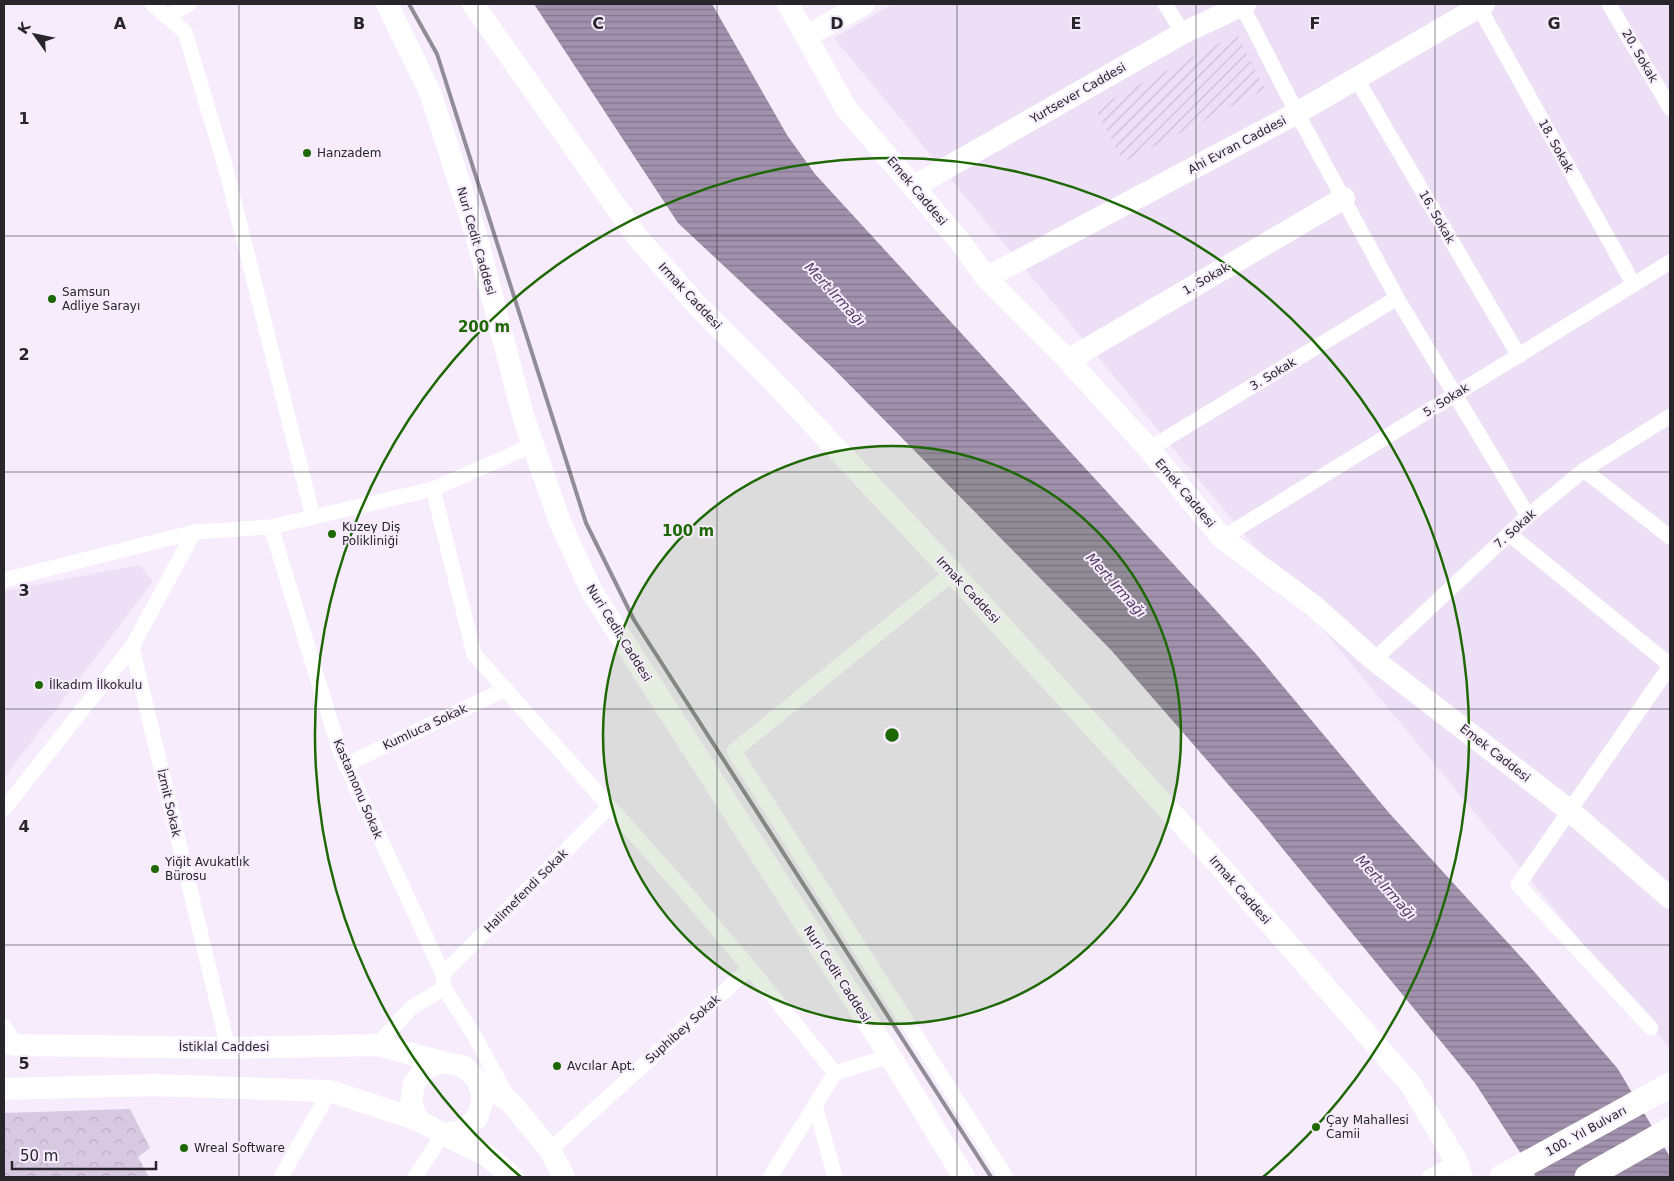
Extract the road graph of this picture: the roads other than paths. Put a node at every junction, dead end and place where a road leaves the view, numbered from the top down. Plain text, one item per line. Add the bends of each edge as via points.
1 (152, 4) edge
2 (189, 4) edge
3 (387, 4) edge
4 (473, 4) edge
5 (788, 4) edge
6 (864, 4) edge
7 (1165, 4) edge
8 (1609, 4) edge
9 (1243, 5) edge
10 (1481, 5) edge
11 (167, 17) junction
12 (1183, 33) junction
13 (806, 36) junction
14 (1356, 78) junction
15 (1670, 108) edge
16 (1297, 113) junction
17 (913, 187) junction
18 (1344, 198) junction
19 (1670, 262) edge
20 (986, 278) junction
21 (1634, 285) junction
22 (1397, 298) junction
23 (1519, 356) junction
24 (1068, 360) junction
25 (1456, 394) junction
26 (1670, 416) edge
27 (533, 445) junction
28 (1148, 449) junction
29 (1584, 470) junction
30 (434, 489) junction
31 (1528, 516) junction
32 (313, 517) junction
33 (271, 527) junction
34 (194, 532) junction
35 (1509, 534) junction
36 (1670, 537) edge
37 (1222, 538) junction
38 (953, 573) junction
39 (4, 580) edge
40 (132, 647) junction
41 (1374, 660) junction
42 (1670, 666) edge
43 (506, 689) junction
44 (345, 764) junction
45 (609, 807) junction
46 (4, 809) edge
47 (1569, 810) junction
48 (1670, 898) edge
49 (750, 968) junction
50 (443, 981) junction
51 (4, 1026) edge
52 (1651, 1028) dead end
53 (10, 1044) edge
54 (377, 1045) junction
55 (228, 1048) junction
56 (890, 1056) junction
57 (442, 1062) junction
58 (835, 1073) junction
59 (478, 1080) junction
60 (1670, 1085) edge
61 (4, 1089) edge
62 (330, 1091) junction
63 (511, 1103) junction
64 (815, 1105) junction
65 (418, 1120) junction
66 (1670, 1130) edge
67 (443, 1134) junction
68 (550, 1150) junction
69 (1460, 1170) edge
70 (281, 1177) edge
71 (415, 1177) edge
72 (513, 1177) edge
73 (564, 1177) edge
74 (770, 1177) edge
75 (835, 1177) edge
76 (964, 1177) edge
77 (1006, 1177) edge
78 (1429, 1177) edge
79 (1502, 1177) edge
80 (1587, 1177) edge

1 - 11 street
2 - 11 street
3 - 27 main road, Nuri Cedit Caddesi via 430,92 475,231
4 - 38 main road, Irmak Caddesi via 638,238 696,304
5 - 13 main road, Emek Caddesi
6 - 13 main road
7 - 12 street
8 - 15 street, 20. Sokak
9 - 12 main road, Yurtsever Caddesi
9 - 16 street
10 - 14 main road, Ahi Evran Caddesi
10 - 21 street, 18. Sokak
11 - 32 street via 185,32 226,169
12 - 17 main road, Yurtsever Caddesi
13 - 17 main road, Emek Caddesi via 846,108
14 - 16 main road, Ahi Evran Caddesi
14 - 23 street, 16. Sokak
16 - 18 street
16 - 20 main road, Ahi Evran Caddesi
17 - 20 main road, Emek Caddesi via 962,244
18 - 22 street
18 - 24 main road, 1. Sokak
19 - 21 street, 5. Sokak
20 - 24 main road, Emek Caddesi
21 - 23 street, 5. Sokak
22 - 25 street
22 - 28 street, 3. Sokak
23 - 25 street, 5. Sokak
24 - 28 main road, Emek Caddesi
25 - 31 street
25 - 37 street, 5. Sokak
26 - 29 street, 7. Sokak
27 - 30 street
27 - 56 main road, Nuri Cedit Caddesi via 560,522 592,592
28 - 37 main road, Emek Caddesi
29 - 31 street, 7. Sokak
29 - 36 street
30 - 32 street
30 - 43 street via 474,654
31 - 35 street, 7. Sokak
32 - 33 street
33 - 34 street
33 - 44 street, Kastamonu Sokak
34 - 39 street
34 - 40 street
35 - 41 street, 7. Sokak
35 - 42 street
37 - 41 main road, Emek Caddesi via 1314,606
38 - 69 main road, Irmak Caddesi via 1225,873 1411,1085
38 - 77 street via 734,751
40 - 46 street
40 - 55 street, İzmit Sokak
41 - 47 main road, Emek Caddesi
42 - 47 street
43 - 44 street, Kumluca Sokak
43 - 45 street
44 - 50 street, Kastamonu Sokak
45 - 49 street
45 - 50 street, Halimefendi Sokak
47 - 48 main road, Emek Caddesi
47 - 52 street via 1518,885
49 - 58 street
49 - 68 street, Suphibey Sokak
50 - 54 street, Halimefendi Sokak via 411,1008
50 - 63 street, Kastamonu Sokak
51 - 53 street
53 - 55 main road, İstiklal Caddesi
54 - 55 main road, İstiklal Caddesi
54 - 57 main road, İstiklal Caddesi
56 - 58 street
56 - 76 main road, Nuri Cedit Caddesi
57 - 59 main road via 463,1066
57 - 65 main road via 425,1069 414,1084 411,1102
58 - 64 street
59 - 63 main road
59 - 67 main road via 483,1099 477,1118 462,1131
60 - 79 main road, 100. Yıl Bulvarı
61 - 62 main road via 154,1085
62 - 65 main road
62 - 70 street
63 - 68 main road
64 - 74 street
64 - 75 street
65 - 67 main road
66 - 80 main road
67 - 71 street
67 - 72 main road via 486,1155
68 - 73 main road
69 - 78 street

